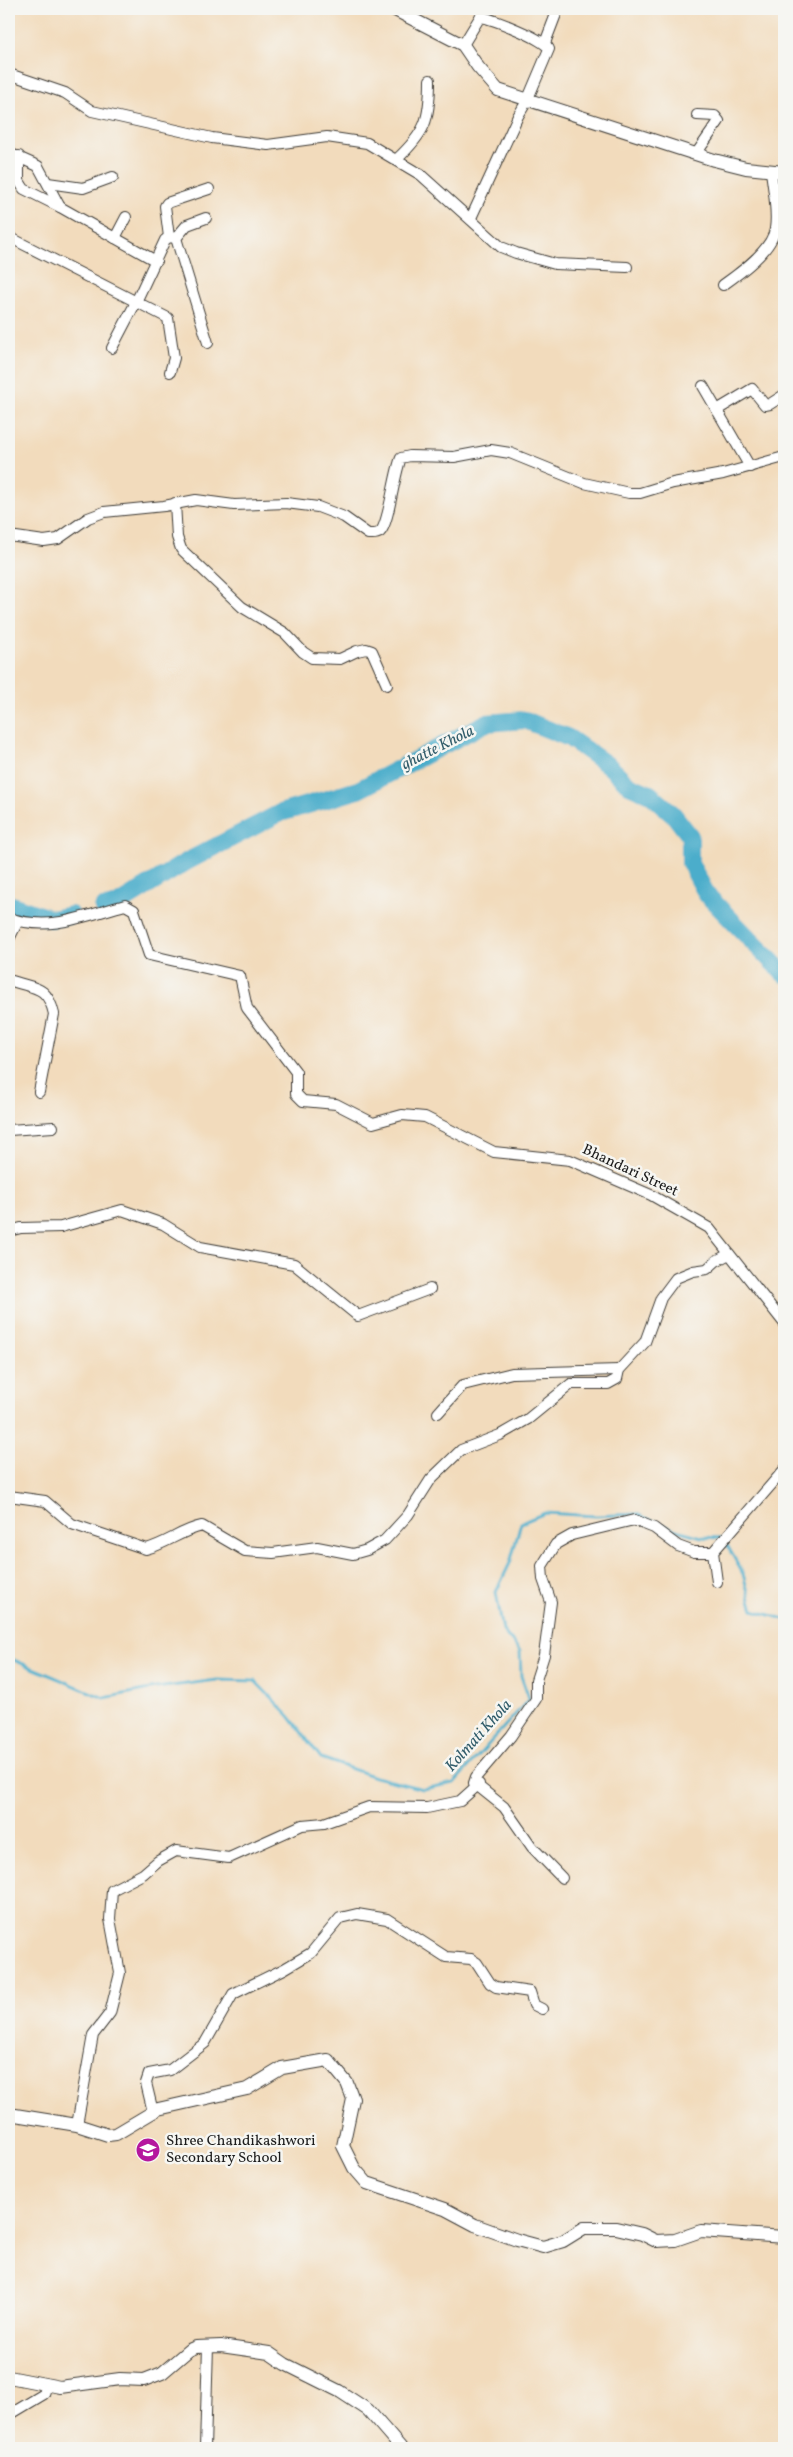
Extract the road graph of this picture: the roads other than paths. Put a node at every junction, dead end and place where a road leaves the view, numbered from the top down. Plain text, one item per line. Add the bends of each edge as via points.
1 (393, 9) edge
2 (558, 9) edge
3 (545, 43) junction
4 (463, 45) junction
5 (9, 74) edge
6 (430, 80) dead end
7 (527, 101) junction
8 (697, 115) dead end
9 (696, 154) junction
10 (14, 155) edge
11 (396, 160) junction
12 (771, 171) junction
13 (784, 172) edge
14 (112, 178) dead end
15 (48, 183) junction
16 (209, 189) dead end
17 (60, 207) junction
18 (126, 217) dead end
19 (206, 218) dead end
20 (471, 218) junction
21 (9, 237) edge
22 (172, 237) junction
23 (116, 238) junction
24 (156, 260) junction
25 (627, 267) dead end
26 (723, 285) dead end
27 (136, 302) junction
28 (208, 343) dead end
29 (112, 348) dead end
30 (170, 372) dead end
31 (704, 386) dead end
32 (784, 395) edge
33 (717, 410) junction
34 (784, 457) edge
35 (750, 467) junction
36 (175, 503) junction
37 (9, 536) edge
38 (386, 685) dead end
39 (13, 919) edge
40 (9, 939) edge
41 (9, 980) edge
42 (39, 1092) dead end
43 (53, 1127) dead end
44 (9, 1130) edge
45 (9, 1231) edge
46 (729, 1254) junction
47 (430, 1288) dead end
48 (784, 1323) edge
49 (619, 1370) junction
50 (438, 1413) dead end
51 (784, 1470) edge
52 (9, 1496) edge
53 (713, 1552) junction
54 (717, 1582) dead end
55 (479, 1784) junction
56 (562, 1878) dead end
57 (542, 2009) dead end
58 (153, 2112) junction
59 (9, 2114) edge
60 (77, 2125) junction
61 (784, 2237) edge
62 (208, 2346) junction
63 (9, 2377) edge
64 (47, 2384) junction
65 (9, 2415) edge
66 (205, 2448) edge
67 (401, 2448) edge

1 - 4 street
2 - 3 street
3 - 4 street via 480,17
3 - 7 street via 549,49
4 - 7 street via 498,90
5 - 11 street via 65,93 84,107 108,116 212,138 268,145 313,137 359,142 375,147
6 - 11 street via 430,106 425,125 416,142
7 - 9 street
7 - 20 street
8 - 9 street via 715,116 718,121
9 - 12 street via 746,168
10 - 15 street via 35,163
10 - 17 street via 19,181 24,189
11 - 20 street via 421,176
12 - 13 street
12 - 26 street via 776,213 773,236 747,268
14 - 15 street via 83,188
15 - 17 street
16 - 22 street via 165,206
17 - 23 street
18 - 23 street
19 - 22 street via 187,225
20 - 25 street via 501,247 516,254 573,266
21 - 27 street
22 - 24 street via 164,240
22 - 28 street
23 - 24 street
24 - 27 street
27 - 29 street
27 - 30 street via 168,318 174,358
31 - 33 street
32 - 33 street via 765,405 752,389
33 - 35 street
34 - 35 street
35 - 36 street via 629,493 584,483 510,453 491,450 454,456 405,456 396,471 387,521 375,534 368,534 332,511 300,504 234,505 196,500
36 - 37 street via 104,512 88,518 58,538 44,541
36 - 38 street via 181,549 242,606 285,633 312,658 340,659 357,651 372,651
39 - 40 street
39 - 46 street, Bhandari Street via 48,925 124,905 134,910 149,955 240,976 247,1008 296,1072 296,1094 303,1101 336,1104 374,1123 402,1115 424,1117 494,1152 570,1160 651,1195 700,1223
41 - 42 street via 42,990 52,1005 54,1014
43 - 44 street
45 - 47 street via 61,1227 122,1210 163,1224 200,1247 294,1264 358,1316
46 - 48 street, Bhandari Street
46 - 49 street via 707,1269 676,1278 661,1298 646,1342
49 - 50 street via 512,1373 464,1385
49 - 52 street via 617,1379 608,1384 571,1384 523,1422 500,1435 460,1450 431,1479 408,1515 385,1540 353,1554 317,1547 272,1554 245,1551 202,1526 146,1549 72,1524 45,1501
51 - 53 street
53 - 54 street
53 - 55 street via 694,1552 678,1546 654,1528 634,1520 572,1535 556,1544 542,1566 551,1602 544,1655 536,1680 536,1699 511,1736 476,1777 474,1783
55 - 56 street via 504,1807 532,1847
55 - 60 street via 460,1801 452,1803 427,1808 368,1807 324,1823 302,1825 229,1858 176,1851 112,1890 110,1919 120,1973 110,2013 93,2035
57 - 58 street via 534,2005 530,1992 496,1988 471,1958 446,1957 386,1918 357,1914 340,1918 311,1953 233,1994 205,2043 170,2070 150,2074 146,2083
58 - 60 street via 116,2134 108,2135
58 - 61 street via 158,2108 246,2089 282,2068 328,2060 347,2083 353,2099 343,2146 354,2168 367,2183 446,2209 475,2225 543,2246 563,2241 584,2228 616,2228 656,2241 675,2240 701,2231
59 - 60 street
62 - 64 street via 189,2350 162,2373 144,2380 120,2379 60,2388
62 - 66 street
62 - 67 street via 269,2352 368,2410
63 - 64 street
64 - 65 street via 44,2394

